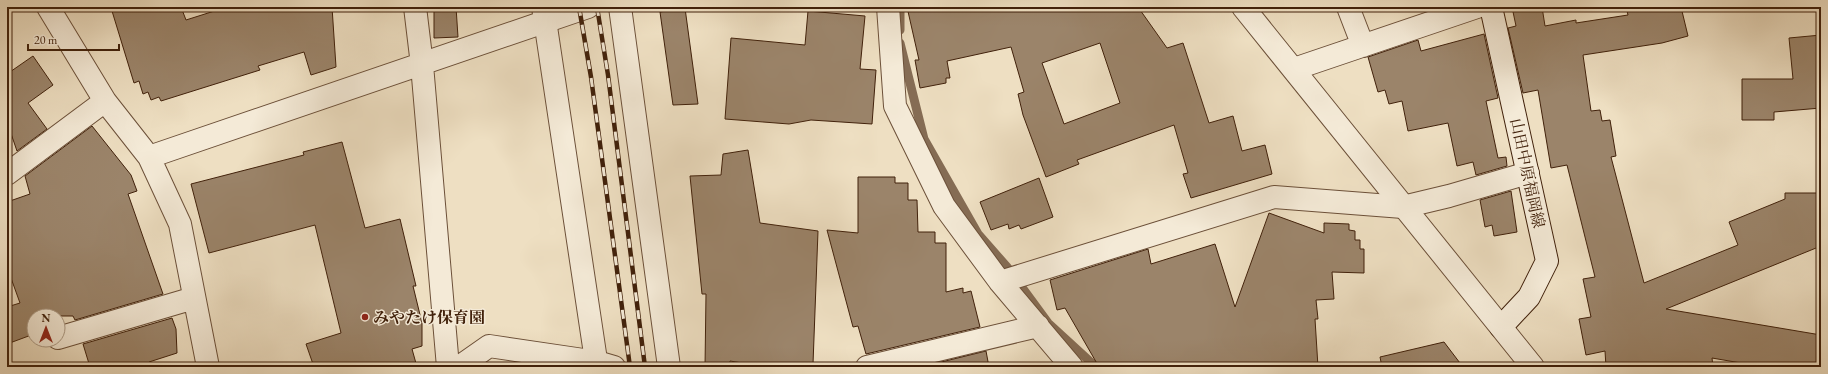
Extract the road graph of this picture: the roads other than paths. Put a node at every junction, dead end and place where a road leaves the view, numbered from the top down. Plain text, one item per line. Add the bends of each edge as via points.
1 (48, 7) edge
2 (415, 7) edge
3 (588, 7) edge
4 (620, 7) edge
5 (888, 7) edge
6 (1243, 7) edge
7 (1348, 7) edge
8 (1477, 7) edge
9 (1491, 7) edge
10 (544, 14) edge
11 (1363, 46) junction
12 (422, 65) junction
13 (1294, 69) junction
14 (105, 101) junction
15 (149, 158) junction
16 (1528, 173) junction
17 (7, 174) edge
18 (1403, 207) junction
19 (1004, 281) junction
20 (194, 298) junction
21 (1038, 326) junction
22 (1501, 327) junction
23 (66, 336) edge
24 (603, 365) edge
25 (208, 367) edge
26 (448, 367) edge
27 (459, 367) edge
28 (669, 367) edge
29 (866, 367) edge
30 (1072, 367) edge
31 (1533, 367) edge

1 - 14 street
2 - 12 street
3 - 10 street
4 - 28 street
5 - 19 street via 895,106 944,206
6 - 13 street
7 - 11 street
8 - 11 street
9 - 16 street, 山田中原福岡線
10 - 12 street
10 - 24 street
11 - 13 street
12 - 15 street
12 - 26 street
13 - 18 street
14 - 15 street
14 - 17 street
15 - 20 street via 180,224
16 - 18 street
16 - 22 street, 山田中原福岡線 via 1546,261 1529,297
18 - 19 street via 1274,197
18 - 22 street
19 - 21 street
20 - 23 street
20 - 25 street
21 - 29 street
21 - 30 street
22 - 31 street
24 - 27 street via 489,346

